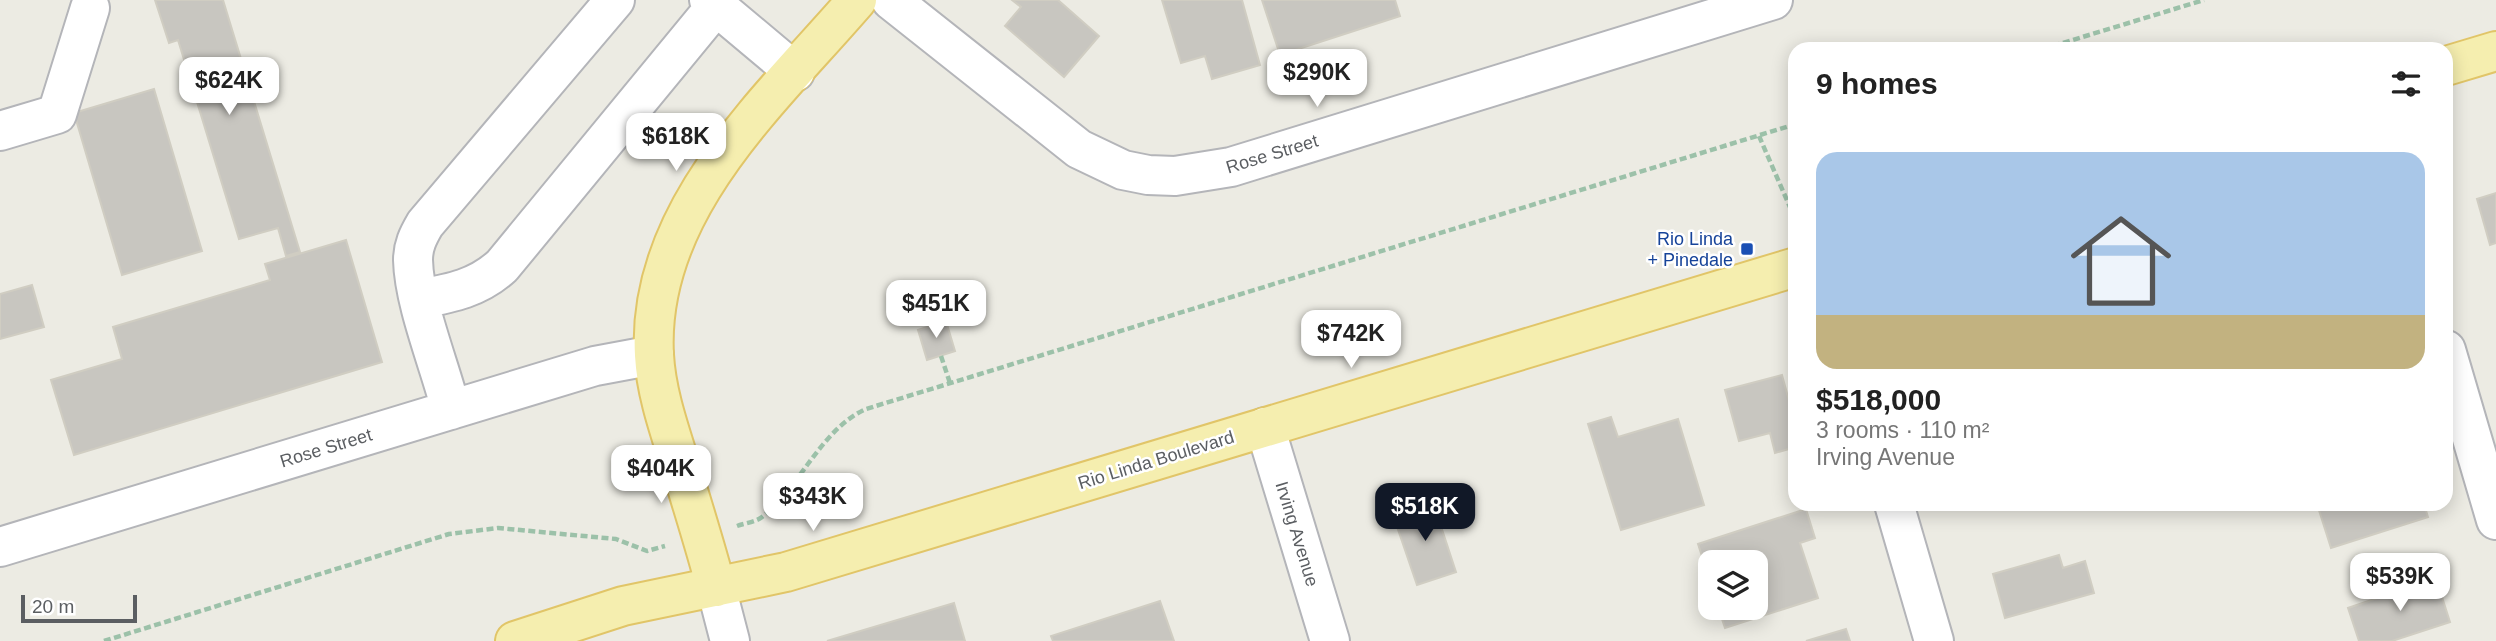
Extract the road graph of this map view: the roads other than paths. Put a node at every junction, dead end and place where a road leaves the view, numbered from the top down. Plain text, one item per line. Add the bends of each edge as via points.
1 (615, 0) edge
2 (857, 0) edge
3 (891, 0) edge
4 (1773, 0) edge
5 (712, 3) edge
6 (90, 8) dead end
7 (2496, 51) edge
8 (2453, 64) edge
9 (795, 72) junction
10 (0, 131) edge
11 (1788, 269) edge
12 (420, 299) junction
13 (654, 355) junction
14 (2453, 374) edge
15 (452, 410) junction
16 (1265, 427) junction
17 (1896, 511) edge
18 (2496, 520) edge
19 (0, 547) edge
20 (716, 587) junction
21 (515, 641) edge
22 (730, 641) edge
23 (1330, 641) edge
24 (1934, 641) edge

1 - 12 street via 425,224 415,240 413,260
2 - 9 main road
3 - 4 street, Rose Street via 1079,149 1123,170 1175,176 1231,167
5 - 9 street
5 - 12 street via 502,266 474,286
6 - 10 street via 57,114
7 - 8 main road
9 - 13 main road via 733,144 692,201 669,252 657,301
11 - 16 main road, Rio Linda Boulevard
12 - 15 street
13 - 15 street, Rose Street via 595,366
13 - 20 main road via 663,408
14 - 18 street
15 - 19 street, Rose Street
16 - 20 main road, Rio Linda Boulevard via 786,572
16 - 23 street, Irving Avenue
17 - 24 street
20 - 21 main road, Rio Linda Boulevard via 623,606
20 - 22 street

